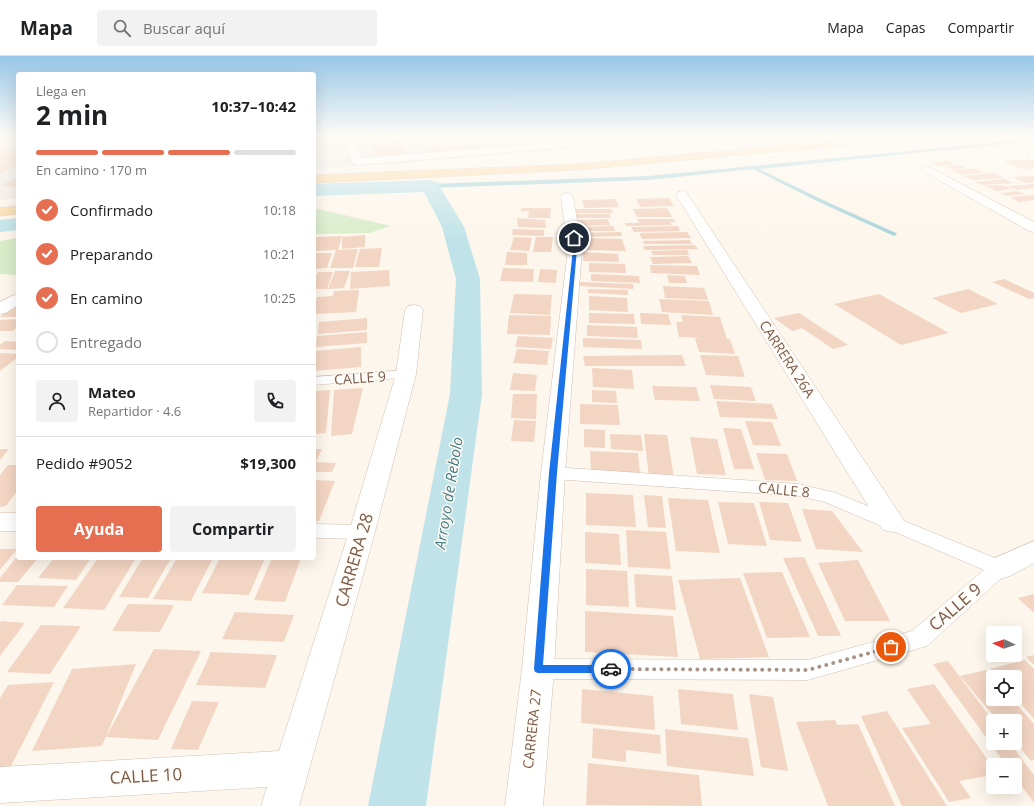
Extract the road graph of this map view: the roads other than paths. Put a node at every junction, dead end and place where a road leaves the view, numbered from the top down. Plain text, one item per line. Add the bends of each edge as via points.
1 (339, 170) edge
2 (347, 170) edge
3 (929, 170) edge
4 (316, 172) edge
5 (316, 178) edge
6 (682, 195) dead end
7 (567, 197) dead end
8 (16, 201) edge
9 (0, 204) edge
10 (16, 210) edge
11 (0, 212) edge
12 (1034, 228) edge
13 (14, 300) dead end
14 (0, 309) edge
15 (414, 310) dead end
16 (406, 374) junction
17 (316, 381) edge
18 (553, 473) junction
19 (0, 522) edge
20 (16, 522) edge
21 (892, 523) junction
22 (316, 531) edge
23 (362, 532) junction
24 (1034, 551) edge
25 (1000, 568) junction
26 (538, 669) junction
27 (292, 768) junction
28 (0, 785) edge
29 (280, 806) edge
30 (524, 806) edge

1 - 4 main road
2 - 5 main road
3 - 12 street
6 - 21 street, CARRERA 26A
7 - 18 street, CARRERA 27 via 575,249
8 - 9 main road
10 - 11 main road
13 - 14 street
15 - 16 street, CARRERA 28
16 - 17 lane, CALLE 9
16 - 23 street, CARRERA 28
18 - 21 lane, CALLE 8 via 799,490 830,497
18 - 26 street, CARRERA 27
19 - 20 street
21 - 25 lane, CALLE 8
22 - 23 lane
23 - 27 street, CARRERA 28
24 - 25 street, CALLE 9
25 - 26 lane, CALLE 9 via 918,639 808,670
26 - 30 street, CARRERA 27
27 - 28 street, CALLE 10
27 - 29 street, CARRERA 28

